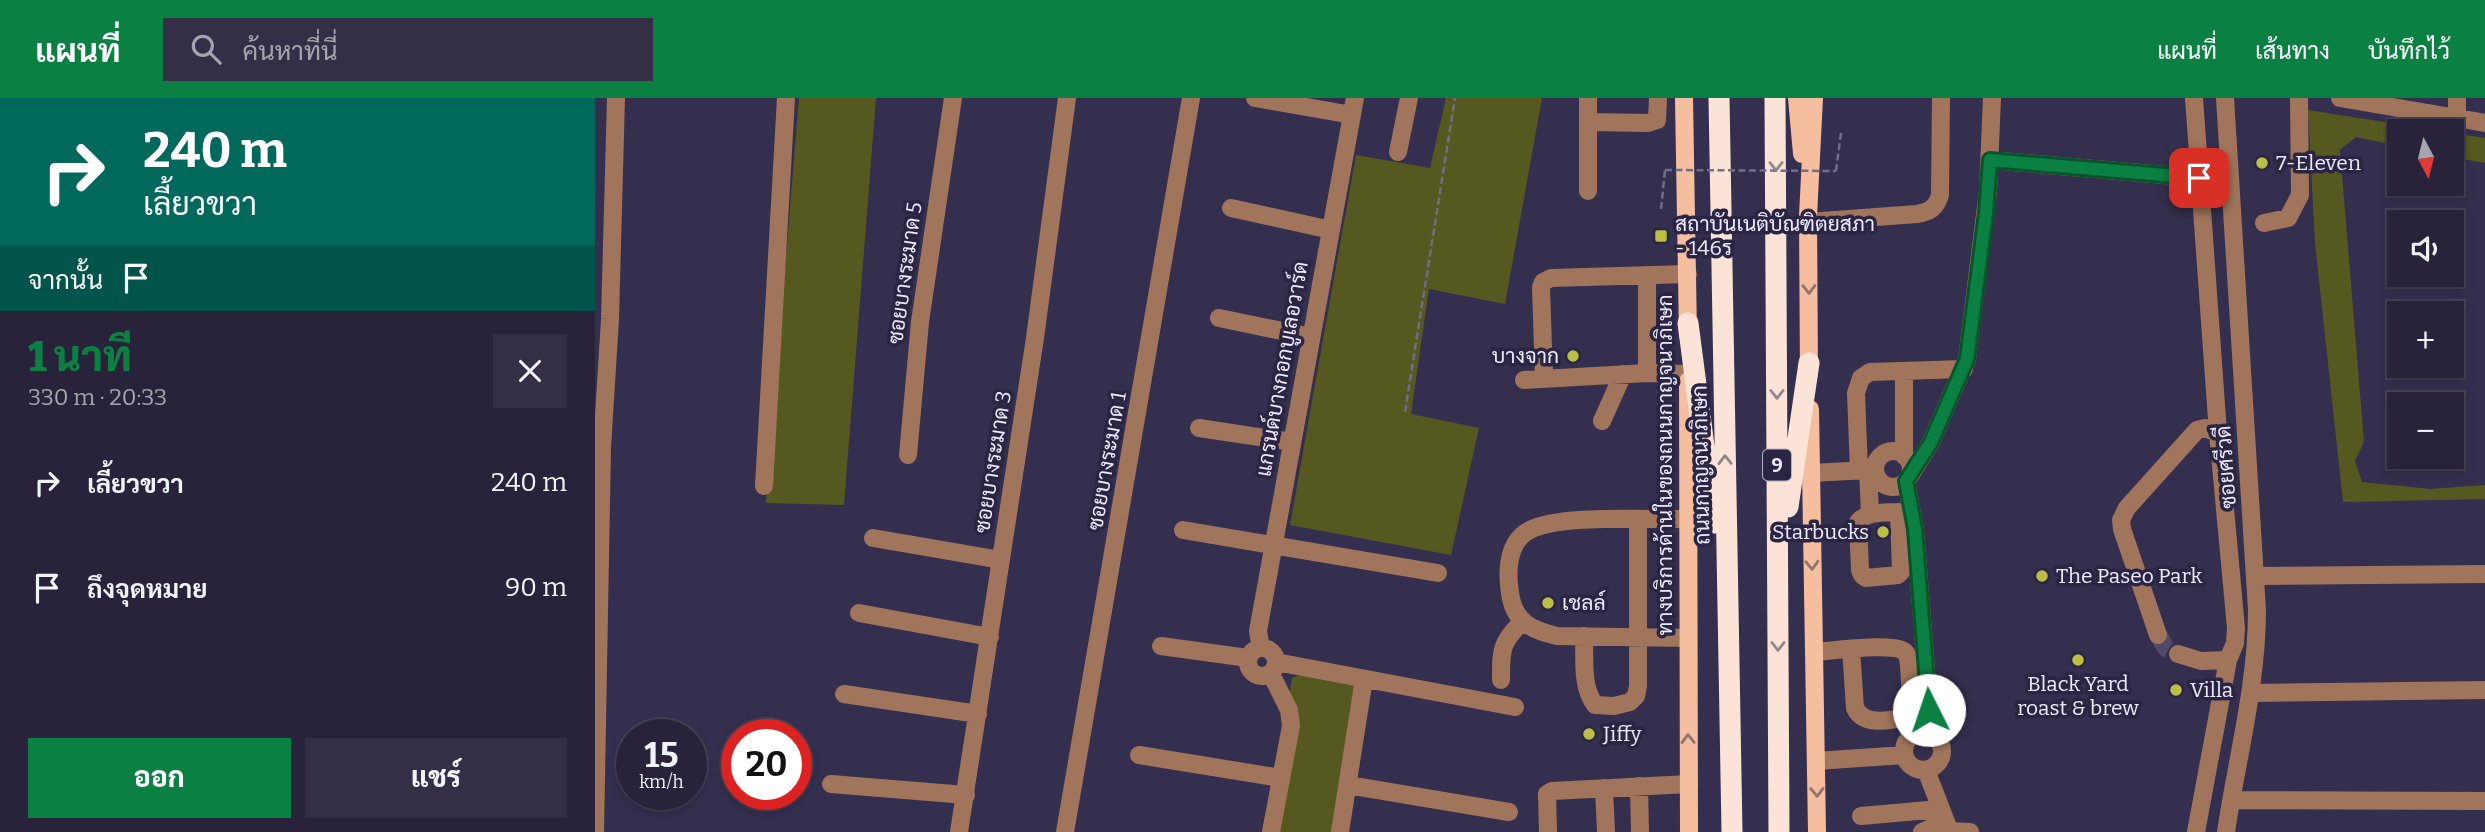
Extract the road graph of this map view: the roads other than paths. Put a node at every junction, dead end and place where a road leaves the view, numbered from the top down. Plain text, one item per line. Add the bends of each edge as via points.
1 (616, 98) edge
2 (786, 98) edge
3 (953, 98) edge
4 (1067, 98) edge
5 (1191, 98) edge
6 (1255, 98) edge
7 (1409, 98) edge
8 (1588, 98) edge
9 (1658, 98) edge
10 (1684, 98) edge
11 (1692, 98) edge
12 (1719, 98) edge
13 (1775, 98) edge
14 (1797, 98) edge
15 (1814, 98) edge
16 (1941, 98) edge
17 (1992, 98) edge
18 (2195, 98) edge
19 (2225, 98) edge
20 (2299, 98) edge
21 (2457, 98) edge
22 (2350, 99) edge
23 (1353, 106) edge
24 (2457, 118) junction
25 (1589, 122) junction
26 (2485, 123) edge
27 (1398, 152) dead end
28 (1990, 160) junction
29 (2199, 178) junction
30 (1687, 185) junction
31 (1588, 191) dead end
32 (1231, 208) dead end
33 (1808, 219) junction
34 (2264, 223) dead end
35 (1331, 230) junction
36 (1688, 274) junction
37 (1647, 275) junction
38 (602, 318) edge
39 (1219, 318) dead end
40 (1688, 323) junction
41 (1311, 337) junction
42 (1809, 363) junction
43 (1964, 369) junction
44 (1903, 372) junction
45 (1647, 373) junction
46 (1623, 374) junction
47 (1687, 374) junction
48 (1544, 378) junction
49 (1524, 380) dead end
50 (1602, 421) dead end
51 (1199, 428) dead end
52 (2218, 433) junction
53 (1292, 442) junction
54 (908, 455) dead end
55 (1905, 456) junction
56 (1867, 470) junction
57 (1810, 473) junction
58 (1904, 481) junction
59 (764, 486) dead end
60 (1899, 512) junction
61 (1870, 514) junction
62 (1689, 519) junction
63 (1638, 520) junction
64 (1183, 530) dead end
65 (873, 538) dead end
66 (1273, 545) junction
67 (1001, 559) junction
68 (1778, 572) junction
69 (1438, 573) dead end
70 (2485, 574) edge
71 (2255, 576) junction
72 (859, 613) dead end
73 (1522, 622) junction
74 (1728, 626) junction
75 (1638, 635) junction
76 (2158, 635) tunnel mouth
77 (1584, 636) junction
78 (990, 637) junction
79 (1687, 638) junction
80 (1161, 646) dead end
81 (1851, 649) junction
82 (1815, 652) junction
83 (1254, 653) junction
84 (2178, 654) tunnel mouth
85 (2228, 660) junction
86 (1274, 668) junction
87 (1364, 679) junction
88 (1501, 680) dead end
89 (2485, 690) edge
90 (844, 694) dead end
91 (2251, 694) junction
92 (1515, 707) dead end
93 (978, 714) junction
94 (1931, 733) junction
95 (596, 750) edge
96 (1139, 755) dead end
97 (1904, 755) junction
98 (1816, 761) junction
99 (1926, 770) junction
100 (1282, 778) junction
101 (831, 784) dead end
102 (1689, 784) junction
103 (1348, 785) junction
104 (1639, 786) junction
105 (1604, 788) junction
106 (966, 795) junction
107 (2231, 800) junction
108 (2485, 801) edge
109 (1509, 812) dead end
110 (1861, 816) dead end
111 (1946, 823) edge
112 (595, 832) edge
113 (959, 832) edge
114 (1065, 832) edge
115 (1271, 832) edge
116 (1341, 832) edge
117 (1548, 832) edge
118 (1606, 832) edge
119 (1640, 832) edge
120 (1689, 832) edge
121 (1732, 832) edge
122 (1779, 832) edge
123 (1817, 832) edge
124 (1922, 832) edge
125 (1970, 832) edge
126 (2196, 832) edge
127 (2226, 832) edge

1 - 38 street
2 - 59 street
3 - 54 street, ซอยบางระมาด 5 via 920,322
4 - 67 street, ซอยบางระมาด 3
5 - 114 street, ซอยบางระมาด 1
6 - 23 street
7 - 27 street
8 - 25 street
9 - 25 street via 1657,120
10 - 30 main road, ทางบริการด้านในของถนนกาญจนาภิเษก
11 - 30 main road
74 -> 12 highway, ถนนกาญจนาภิเษก
13 -> 68 highway, 9
14 - 33 main road
15 - 33 main road
16 - 33 street via 1940,195 1929,212
17 - 28 street
18 - 29 street
19 - 71 street, ซอยศรีวดี
20 - 34 street via 2300,195 2288,218
21 - 24 street
22 - 24 street
23 - 35 street, แกรนด์บางกอกบูเลอวาร์ด
24 - 26 street
25 - 31 street
28 - 29 street
28 - 43 street
29 - 52 street
30 - 36 main road, ทางบริการด้านในของถนนกาญจนาภิเษก
32 - 35 street
33 -> 42 main road
35 - 41 street, แกรนด์บางกอกบูเลอวาร์ด
36 - 37 street
36 - 40 main road, ทางบริการด้านในของถนนกาญจนาภิเษก
37 - 45 street
37 - 48 street via 1543,282
38 - 95 street
39 - 41 street
40 - 47 main road, ทางบริการด้านในของถนนกาญจนาภิเษก
40 - 74 highway
41 - 53 street, แกรนด์บางกอกบูเลอวาร์ด
42 - 57 main road
42 - 68 highway
43 - 44 street
43 - 58 street via 1931,442
44 - 55 street
44 - 56 street via 1870,372 1859,380 1856,393
45 - 46 street
45 - 47 street
46 - 48 street
46 - 50 street
47 - 62 main road, ทางบริการด้านในของถนนกาญจนาภิเษก
48 - 49 street
51 - 53 street
52 - 76 street via 2197,430 2127,508 2122,520
52 - 85 street via 2236,628
53 - 66 street, แกรนด์บางกอกบูเลอวาร์ด
55 - 56 street via 1884,453
55 - 58 street via 1910,463
56 - 57 street
56 - 58 street via 1890,487
56 - 61 street
57 -> 82 main road
58 - 60 street
58 - 94 street via 1915,529
60 - 61 street
60 - 61 street via 1901,572 1866,578 1860,570 1858,526 1860,519
62 - 63 street
62 - 79 main road, ทางบริการด้านในของถนนกาญจนาภิเษก
63 - 73 street via 1563,520 1522,534 1507,574 1511,599
63 - 75 street
64 - 66 street
65 - 67 street
66 - 69 street
66 - 83 street, แกรนด์บางกอกบูเลอวาร์ด
67 - 78 street, ซอยบางระมาด 3
68 -> 122 highway, 9
70 - 71 street
71 - 91 street, ซอยศรีวดี via 2257,640
72 - 78 street
73 - 77 street via 1557,636
73 - 88 street via 1503,644
74 - 121 highway, ถนนกาญจนาภิเษก
75 - 77 street
75 - 77 street via 1636,696 1622,705 1604,707 1595,705 1586,689
75 - 79 street
78 - 93 street, ซอยบางระมาด 3
102 -> 79 main road, ทางบริการด้านในของถนนกาญจนาภิเษก
80 - 83 street
81 - 81 street via 1858,714 1867,720 1905,717 1911,704 1905,651 1896,647
81 - 82 street
82 - 98 main road
83 - 86 street via 1270,650
83 - 86 street via 1247,666 1253,674 1262,677
84 - 85 street via 2201,661
85 - 126 street
86 - 87 street
86 - 100 street via 1291,726
87 - 92 street
87 - 103 street
89 - 91 street
90 - 93 street
91 - 107 street, ซอยศรีวดี
93 - 106 street, ซอยบางระมาด 3
94 - 97 street via 1912,735 1904,745
94 - 99 street via 1940,741 1942,753 1937,764
95 - 112 street
96 - 100 street
97 - 98 street
97 - 99 street via 1913,768
98 -> 123 main road
99 - 111 street
100 - 115 street
101 - 106 street
102 - 104 street
102 - 120 main road, ทางบริการด้านในของถนนกาญจนาภิเษก
103 - 109 street
103 - 116 street
104 - 105 street
104 - 119 street
105 - 117 street via 1549,792
105 - 118 street
106 - 113 street, ซอยบางระมาด 3
107 - 108 street
107 - 127 street, ซอยศรีวดี
110 - 111 street
111 - 124 street
111 - 125 street

